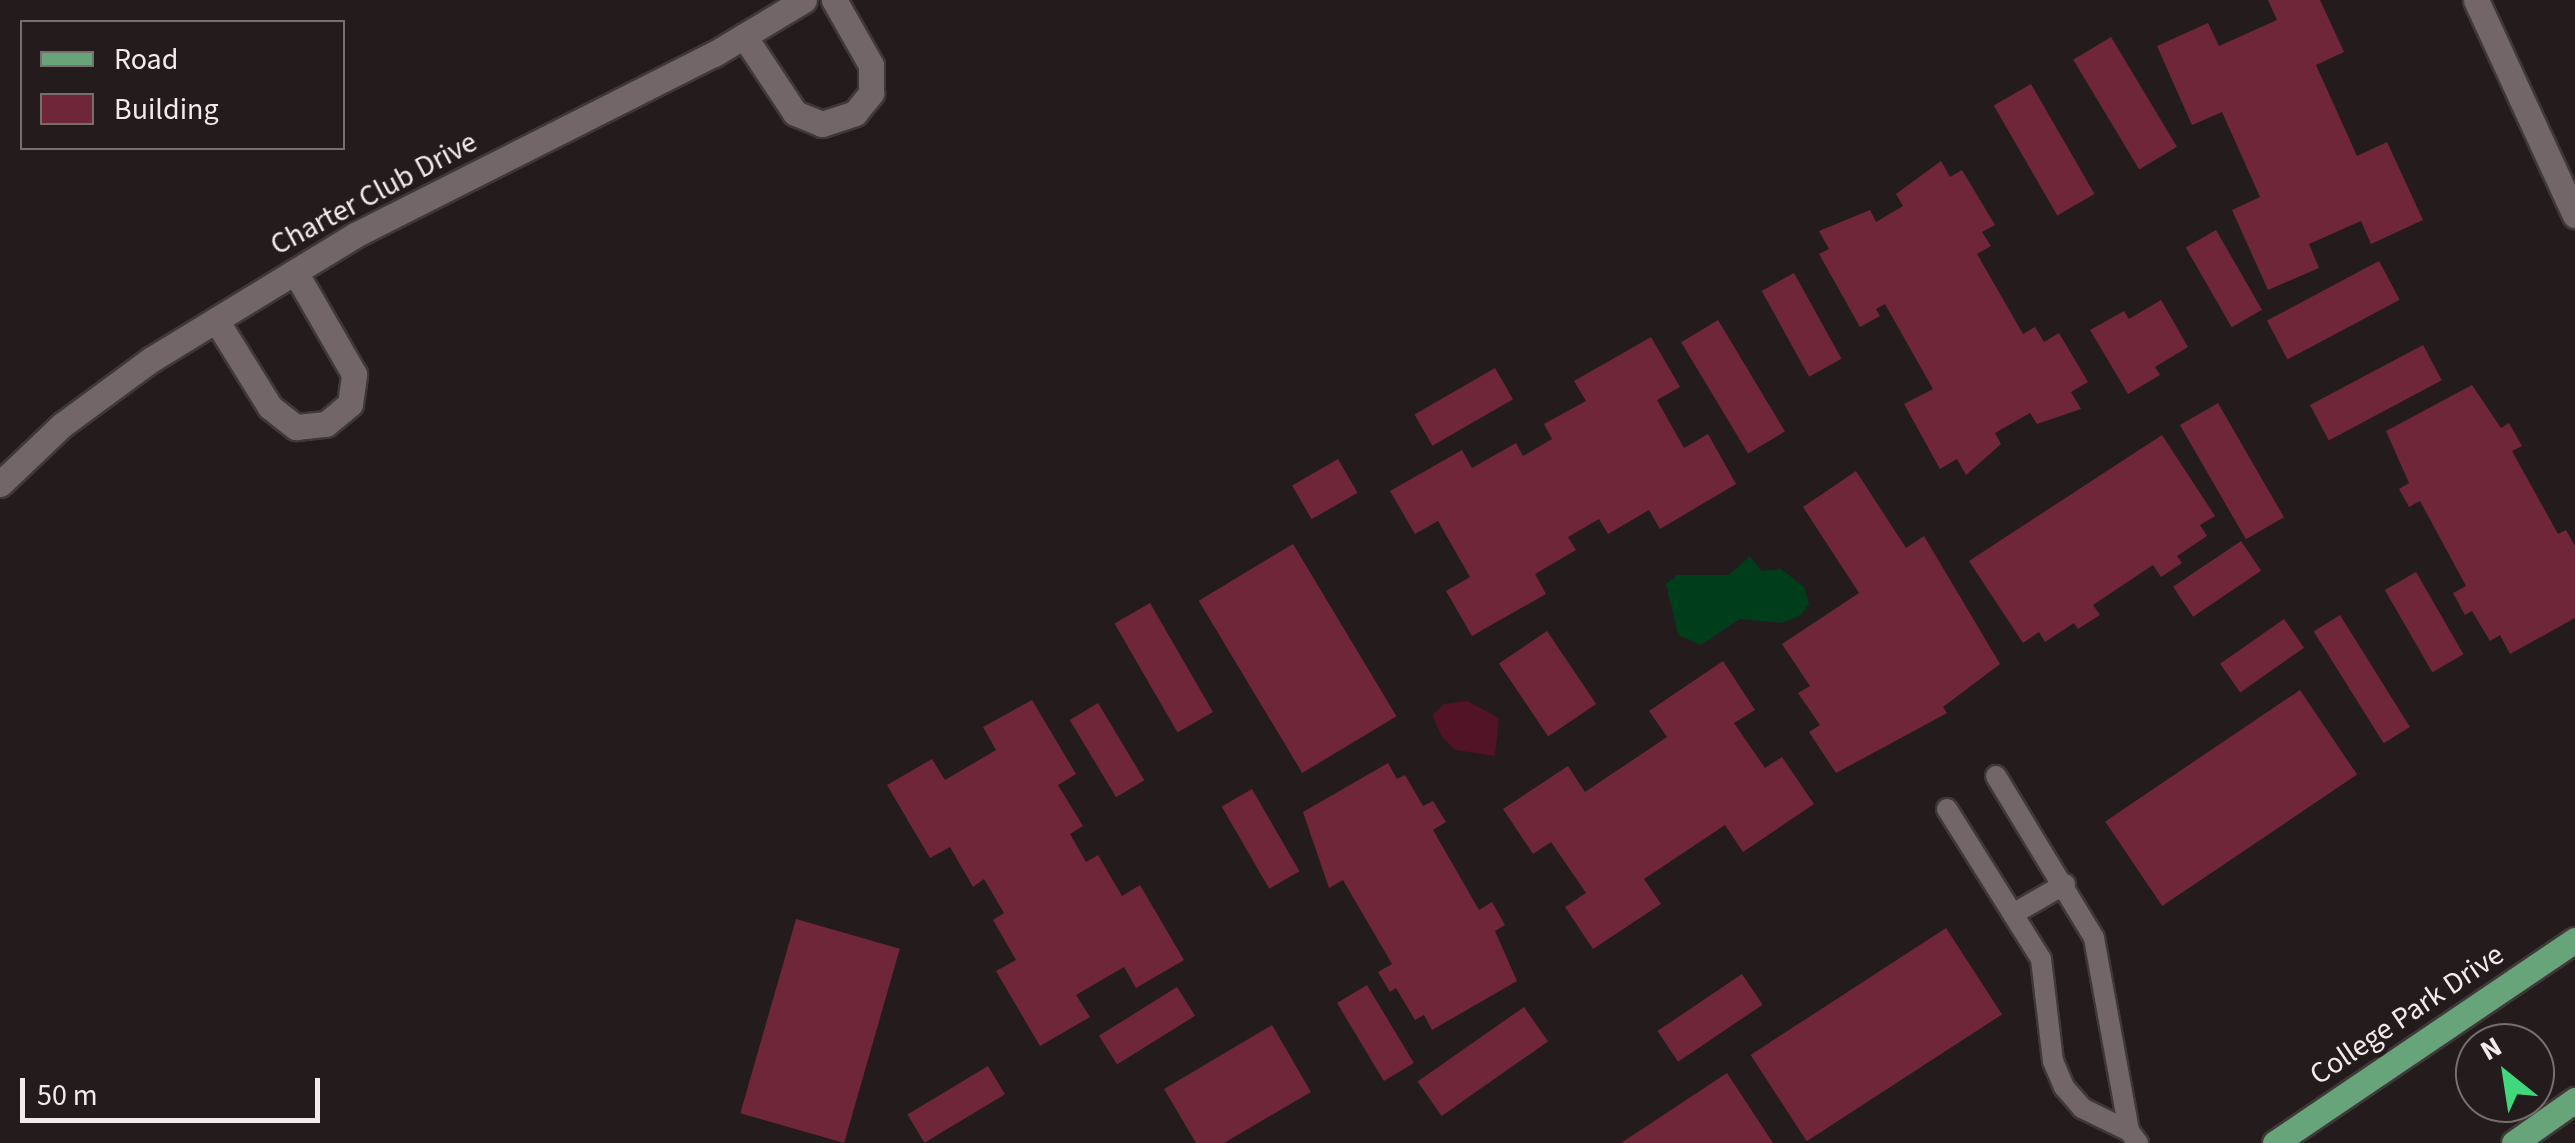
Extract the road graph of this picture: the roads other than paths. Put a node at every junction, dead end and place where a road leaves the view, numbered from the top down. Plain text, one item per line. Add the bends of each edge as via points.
1 (804, 0) edge
2 (834, 0) edge
3 (2476, 0) edge
4 (744, 36) junction
5 (2575, 215) edge
6 (295, 272) junction
7 (216, 320) junction
8 (0, 484) edge
9 (1996, 776) dead end
10 (1946, 809) dead end
11 (2065, 884) junction
12 (2013, 914) junction
13 (2575, 940) edge
14 (2575, 1100) edge
15 (2134, 1137) edge
16 (2274, 1143) edge
17 (2514, 1143) edge

1 - 4 street, Charter Club Drive
2 - 4 street via 870,65 870,93 855,112 822,124 795,113
3 - 5 street
4 - 6 street, Charter Club Drive
6 - 7 street, Charter Club Drive
6 - 7 street via 354,374 350,404 326,424 296,428 270,407
7 - 8 street, Charter Club Drive via 77,414
9 - 11 lane
10 - 12 lane
11 - 12 lane
11 - 15 lane via 2094,938
12 - 15 lane via 2041,959 2053,1061 2064,1087 2082,1108
13 - 16 main road, College Park Drive
14 - 17 main road

